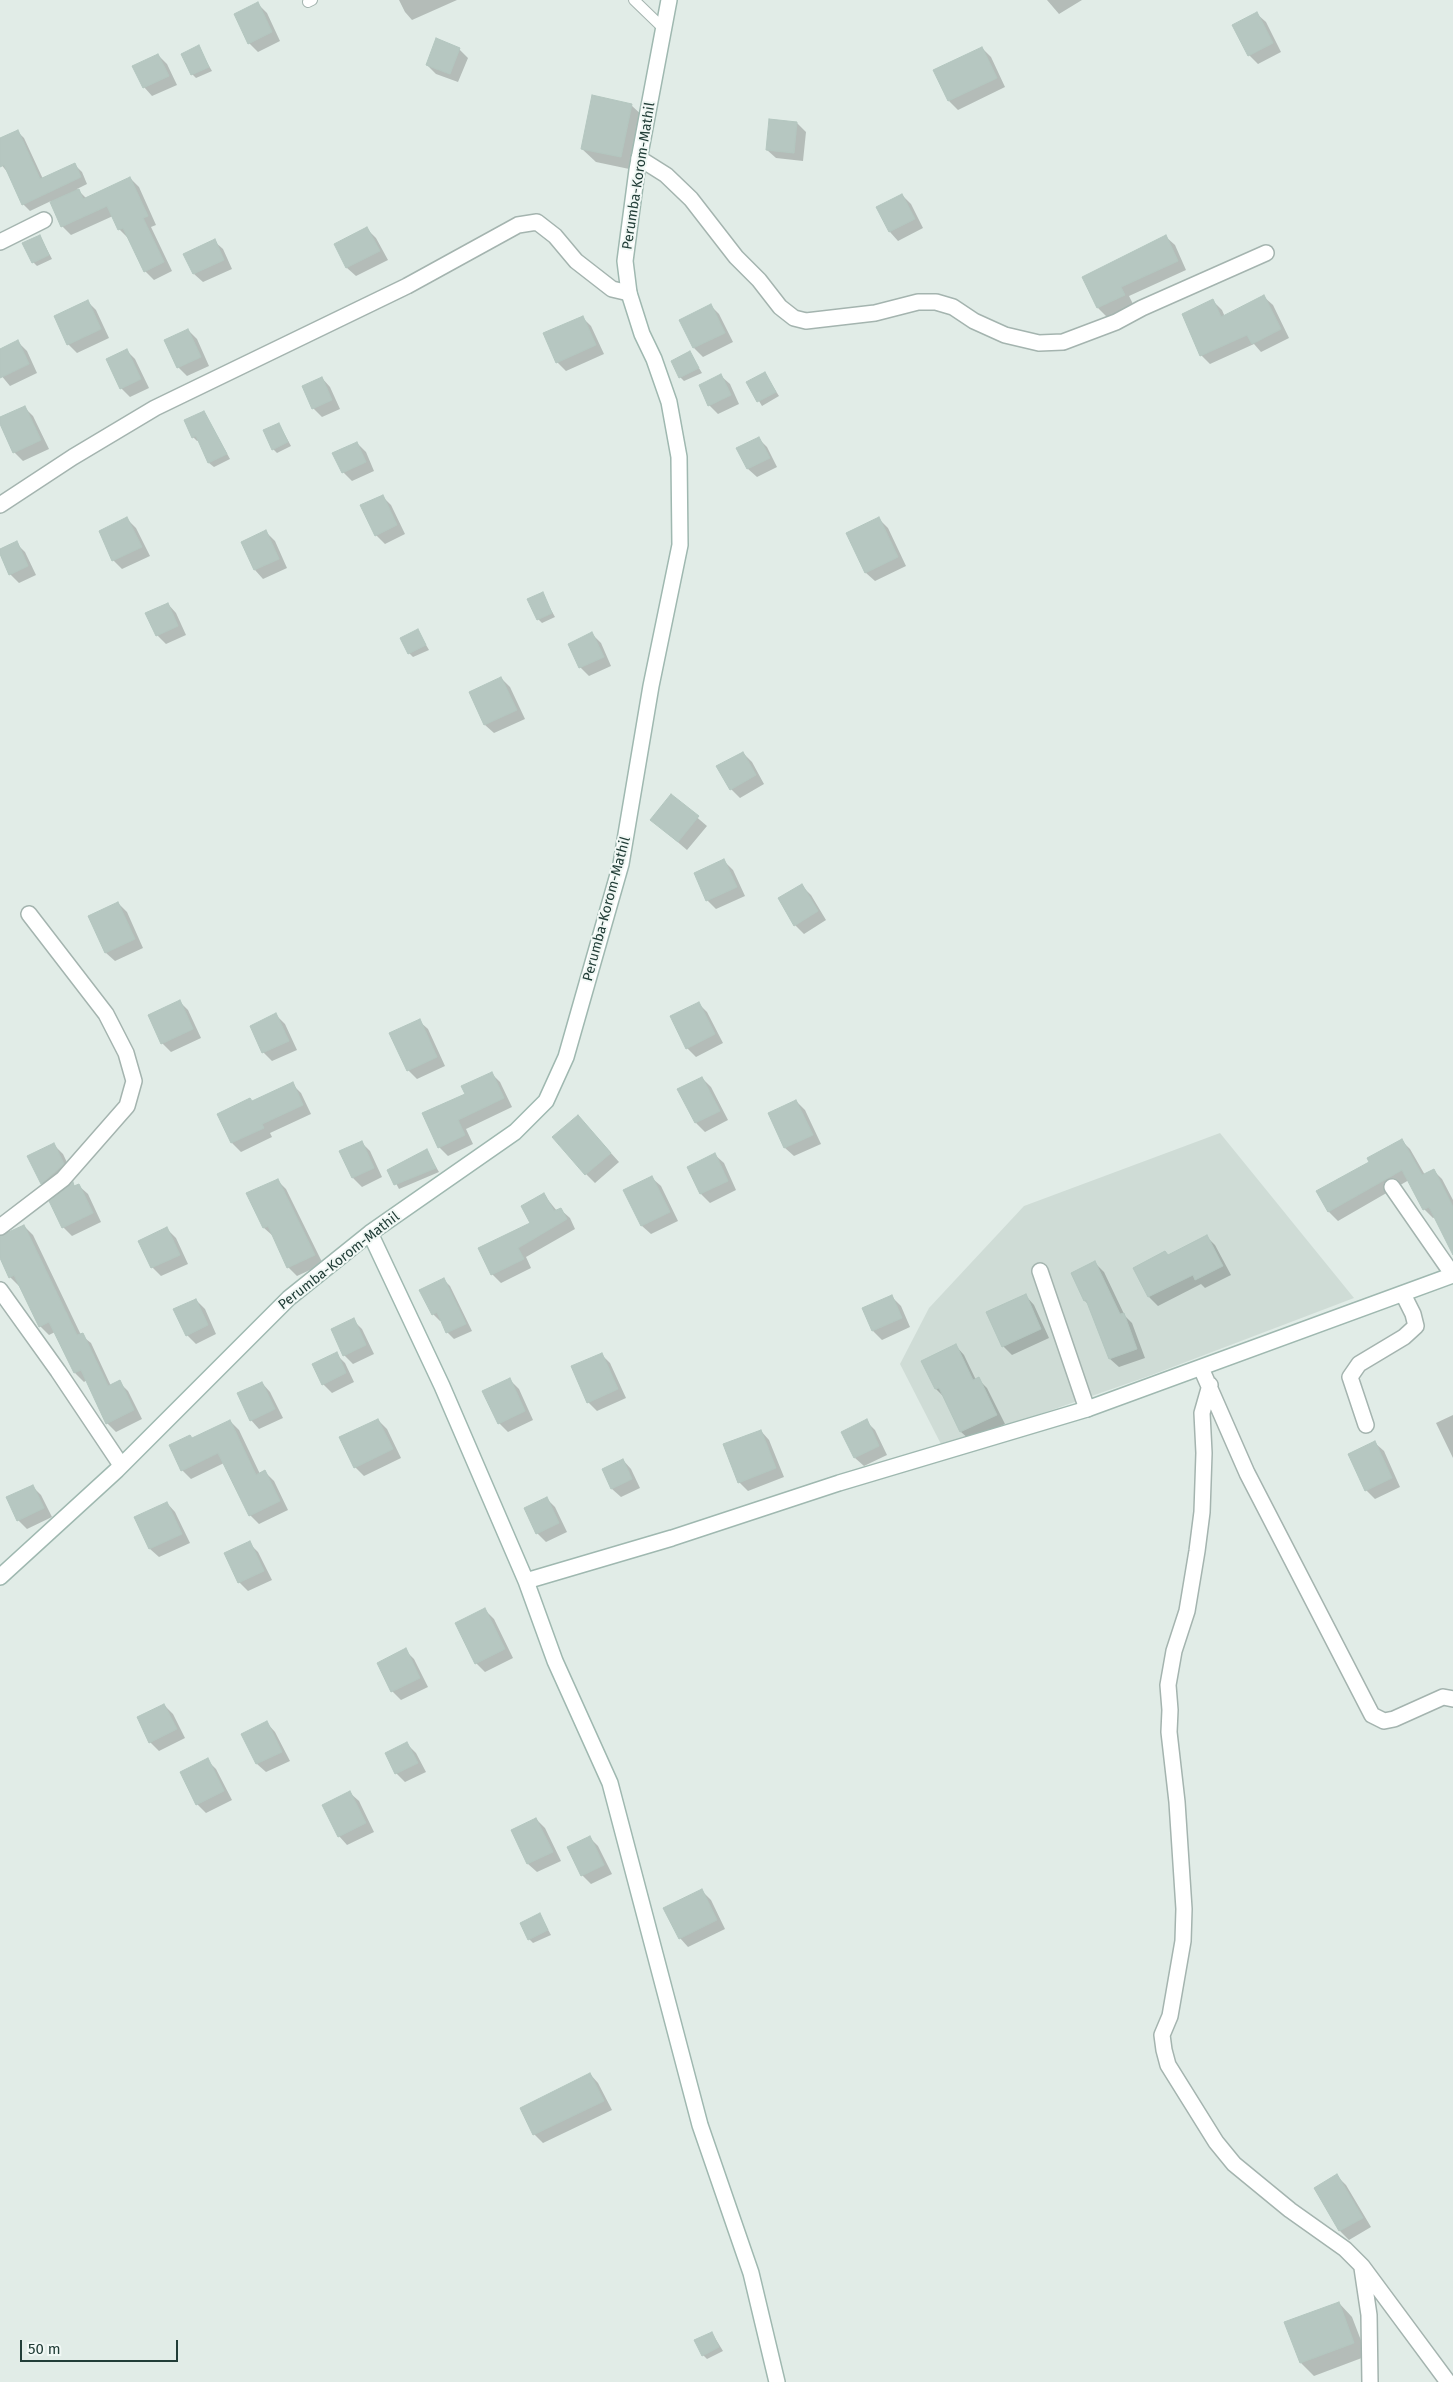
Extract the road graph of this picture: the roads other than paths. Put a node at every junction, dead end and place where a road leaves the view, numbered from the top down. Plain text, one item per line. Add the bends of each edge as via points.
1 (634, 0) edge
2 (670, 0) edge
3 (664, 30) junction
4 (639, 158) junction
5 (44, 220) dead end
6 (0, 242) edge
7 (1266, 253) dead end
8 (629, 293) junction
9 (0, 505) edge
10 (29, 914) dead end
11 (1392, 1187) dead end
12 (0, 1227) edge
13 (370, 1233) junction
14 (1040, 1271) dead end
15 (1453, 1275) edge
16 (0, 1290) edge
17 (1403, 1294) junction
18 (1201, 1368) junction
19 (1210, 1385) junction
20 (1087, 1409) junction
21 (1366, 1425) dead end
22 (121, 1465) junction
23 (0, 1577) edge
24 (526, 1581) junction
25 (1453, 1699) edge
26 (1362, 2266) junction
27 (776, 2382) edge
28 (1370, 2382) edge
29 (1448, 2382) edge

1 - 3 lane
2 - 3 street, Perumba-Korom-Mathil
3 - 4 street, Perumba-Korom-Mathil
4 - 7 street via 666,175 691,198 780,307 794,318 806,321 875,313 918,302 936,302 953,307 1005,335 1039,343 1063,342 1116,322
4 - 8 street, Perumba-Korom-Mathil via 625,261
5 - 6 street
8 - 9 street via 612,289 576,261 555,236 537,222 518,225 407,286 155,408
8 - 13 street, Perumba-Korom-Mathil via 669,402 680,457 680,545 651,686 621,864 566,1057 546,1101 515,1132
10 - 12 street via 106,1014 126,1053 134,1081 127,1106 70,1172
11 - 15 street
13 - 22 street, Perumba-Korom-Mathil via 289,1298
13 - 24 street via 442,1386
14 - 20 street
15 - 17 street
16 - 22 street
17 - 18 street
17 - 21 street via 1416,1326 1359,1364 1350,1377
18 - 19 street
18 - 20 street
19 - 25 street via 1252,1482 1372,1715 1384,1721 1443,1697
19 - 26 street via 1202,1413 1204,1453 1198,1551 1168,1685 1168,1732 1177,1802 1184,1909 1183,1940 1170,2016 1162,2035 1164,2050 1168,2065 1216,2142 1234,2164 1345,2249
20 - 24 street
22 - 23 street, Perumba-Korom-Mathil
24 - 27 street via 555,1661 610,1783 700,2125 751,2273
26 - 28 street via 1369,2315
26 - 29 street

